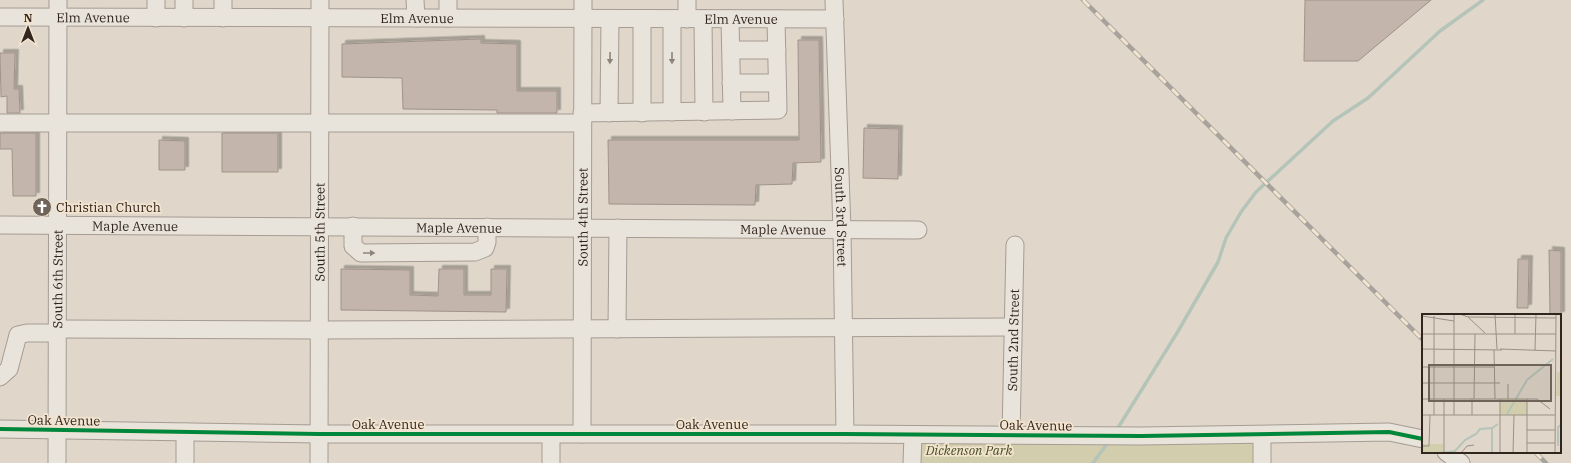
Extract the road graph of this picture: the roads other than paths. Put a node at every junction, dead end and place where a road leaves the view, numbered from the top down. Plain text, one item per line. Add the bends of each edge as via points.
1 (58, 0) edge
2 (156, 0) edge
3 (184, 0) edge
4 (223, 0) edge
5 (320, 0) edge
6 (415, 0) edge
7 (448, 0) edge
8 (583, 0) edge
9 (687, 0) edge
10 (834, 0) edge
11 (0, 17) edge
12 (59, 18) junction
13 (156, 18) junction
14 (184, 18) junction
15 (223, 18) junction
16 (320, 18) junction
17 (416, 18) junction
18 (448, 18) junction
19 (583, 19) junction
20 (610, 19) junction
21 (642, 19) junction
22 (679, 19) junction
23 (704, 19) junction
24 (730, 19) junction
25 (776, 19) junction
26 (834, 19) junction
27 (731, 50) junction
28 (777, 50) junction
29 (731, 83) junction
30 (777, 83) junction
31 (732, 111) junction
32 (672, 112) junction
33 (704, 112) junction
34 (610, 113) junction
35 (642, 113) junction
36 (582, 118) junction
37 (0, 123) edge
38 (58, 123) junction
39 (319, 123) junction
40 (0, 225) edge
41 (57, 226) junction
42 (319, 226) junction
43 (353, 226) junction
44 (401, 226) junction
45 (487, 227) junction
46 (581, 227) junction
47 (618, 228) junction
48 (842, 230) junction
49 (918, 230) dead end
50 (1015, 245) dead end
51 (399, 253) junction
52 (1013, 327) junction
53 (843, 328) junction
54 (582, 329) junction
55 (617, 329) junction
56 (319, 330) junction
57 (57, 331) junction
58 (0, 377) edge
59 (0, 429) edge
60 (57, 430) junction
61 (185, 432) junction
62 (319, 434) junction
63 (582, 434) junction
64 (845, 434) junction
65 (1011, 434) junction
66 (551, 435) junction
67 (913, 435) junction
68 (1262, 435) junction
69 (1422, 439) edge
70 (1447, 453) edge
71 (57, 463) edge
72 (186, 463) edge
73 (319, 463) edge
74 (551, 463) edge
75 (912, 463) edge
76 (1262, 463) edge
77 (1461, 463) edge

1 - 12 street, South 6th Street
2 - 13 street
3 - 14 street
4 - 15 street
5 - 16 street, South 5th Street
6 - 17 street
7 - 18 street
8 - 19 street, South 4th Street
9 - 22 street
10 - 26 street, South 3rd Street
11 - 12 street, Elm Avenue
12 - 13 street, Elm Avenue
12 - 38 street, South 6th Street
13 - 14 street, Elm Avenue
14 - 15 street, Elm Avenue
15 - 16 street, Elm Avenue
16 - 17 street, Elm Avenue
16 - 39 street, South 5th Street
17 - 18 street, Elm Avenue
18 - 19 street, Elm Avenue
19 - 20 street, Elm Avenue
19 - 36 street, South 4th Street
20 - 21 street, Elm Avenue
20 -> 34 street
21 - 22 street, Elm Avenue
21 - 35 street
22 - 23 street, Elm Avenue
22 -> 32 street
23 - 24 street, Elm Avenue
23 - 33 street
24 - 25 street, Elm Avenue
24 - 27 street
25 - 26 street, Elm Avenue
25 - 28 street
26 - 48 street, South 3rd Street
27 - 28 street
27 - 29 street
28 - 30 street
29 - 30 street
29 - 31 street
30 - 31 street via 778,110
31 - 33 street
32 - 33 street
32 - 35 street
34 - 35 street
34 - 36 street
36 - 39 street
36 - 46 street, South 4th Street
37 - 38 street
38 - 39 street
38 - 41 street, South 6th Street
39 - 42 street, South 5th Street
40 - 41 street, Maple Avenue
41 - 42 street, Maple Avenue
41 - 57 street, South 6th Street
42 - 43 street, Maple Avenue
42 - 56 street, South 5th Street
43 - 44 street, Maple Avenue
43 -> 51 street via 353,246 361,253
44 - 45 street, Maple Avenue
44 - 51 street
45 - 46 street, Maple Avenue
45 - 51 street via 485,248 475,252
46 - 47 street, Maple Avenue
46 - 54 street, South 4th Street
47 - 48 street, Maple Avenue
47 - 55 street
48 - 49 street, Maple Avenue
48 - 53 street, South 3rd Street
50 - 52 street, South 2nd Street
52 - 53 street
52 - 65 street, South 2nd Street
53 - 55 street
53 - 64 street, South 3rd Street
54 - 55 street
54 - 56 street
54 - 63 street, South 4th Street
56 - 57 street
56 - 62 street, South 5th Street
57 - 58 street via 18,336 9,369
57 - 60 street, South 6th Street
59 - 60 street, Oak Avenue
60 - 61 street, Oak Avenue
60 - 71 street, South 6th Street
61 - 62 street, Oak Avenue
61 - 72 street
62 - 66 street, Oak Avenue
62 - 73 street, South 5th Street
63 - 64 street, Oak Avenue
63 - 66 street, Oak Avenue
64 - 67 street, Oak Avenue
65 - 67 street, Oak Avenue
65 - 68 street, Oak Avenue
66 - 74 street
67 - 75 street
68 - 69 street, Oak Avenue via 1390,432
68 - 76 street
70 - 77 street

